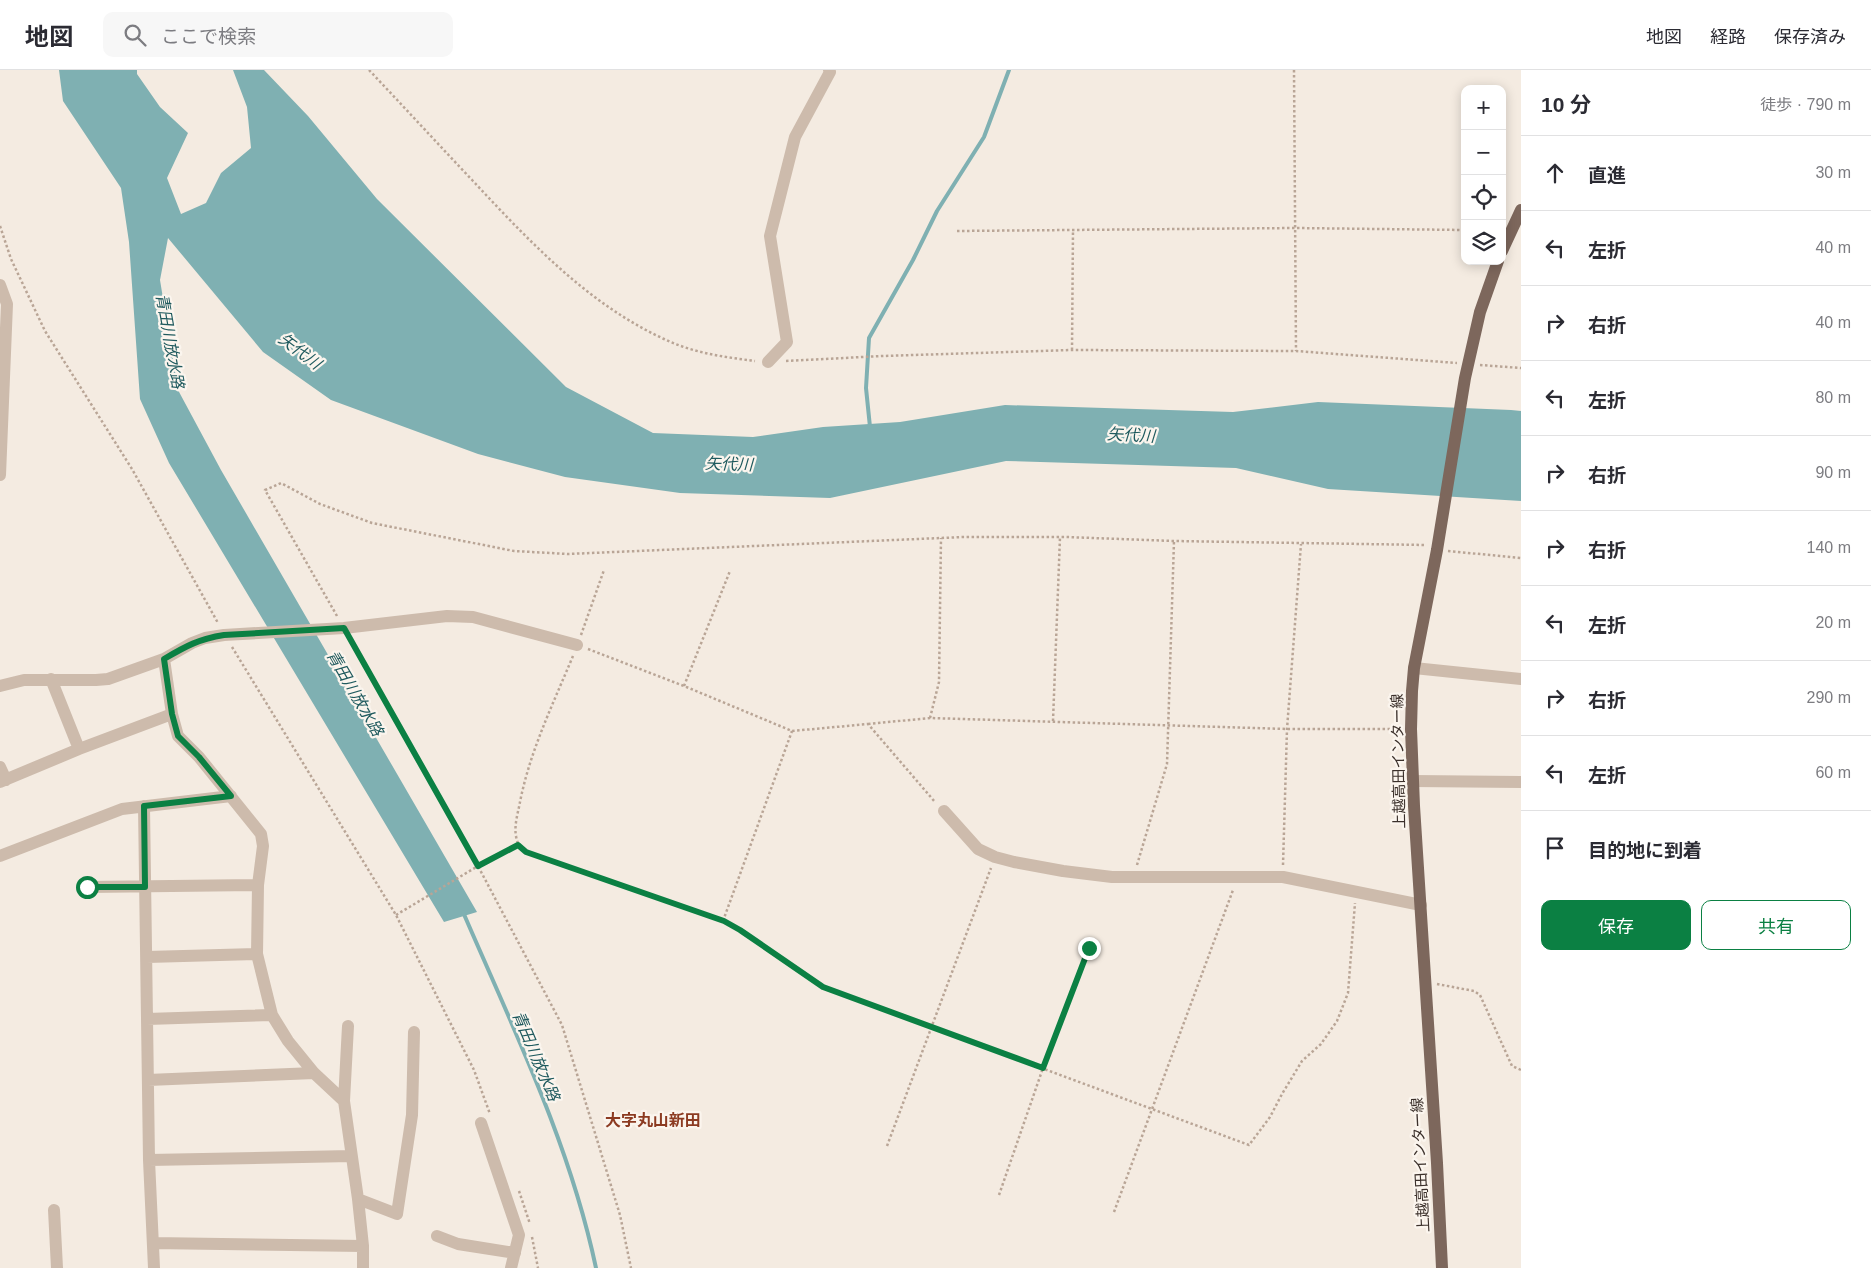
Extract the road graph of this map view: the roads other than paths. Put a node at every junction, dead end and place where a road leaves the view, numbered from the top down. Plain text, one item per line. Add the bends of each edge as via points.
1 (829, 70) edge
2 (1521, 210) edge
3 (1506, 242) edge
4 (1497, 265) edge
5 (0, 285) edge
6 (768, 362) road end
7 (0, 475) edge
8 (577, 645) road end
9 (164, 659) junction
10 (1414, 668) junction
11 (51, 679) junction
12 (1521, 679) edge
13 (0, 686) edge
14 (172, 714) junction
15 (79, 749) junction
16 (0, 767) edge
17 (3, 781) edge
18 (1413, 781) junction
19 (1521, 782) edge
20 (231, 796) junction
21 (144, 806) junction
22 (944, 811) road end
23 (0, 856) edge
24 (258, 885) junction
25 (87, 887) dead end
26 (145, 887) junction
27 (1421, 905) junction
28 (257, 954) junction
29 (147, 957) junction
30 (272, 1015) junction
31 (147, 1019) junction
32 (348, 1026) dead end
33 (414, 1032) dead end
34 (314, 1073) junction
35 (148, 1080) junction
36 (344, 1101) junction
37 (486, 1120) road end
38 (351, 1156) junction
39 (149, 1160) junction
40 (358, 1199) junction
41 (54, 1210) dead end
42 (437, 1236) dead end
43 (153, 1243) junction
44 (363, 1246) junction
45 (515, 1253) junction
46 (57, 1268) edge
47 (154, 1268) edge
48 (363, 1268) edge
49 (512, 1268) edge
50 (1442, 1268) edge

1 - 6 street via 795,137 770,236 787,342
2 - 3 main road
4 - 10 main road, 上越高田インター線 via 1480,312 1465,378
5 - 7 street via 7,304
8 - 9 street via 473,618 447,616 344,628 224,635 192,643
9 - 11 street via 108,678
9 - 14 street
10 - 12 street
10 - 18 main road, 上越高田インター線
11 - 13 street via 24,680
11 - 15 street
14 - 15 street
14 - 20 street via 178,736
15 - 17 street
16 - 17 street
18 - 19 street
18 - 27 main road, 上越高田インター線
20 - 21 street
20 - 24 street via 261,834
21 - 23 street via 122,809
21 - 26 street
22 - 27 street via 978,849 995,857 1063,871 1133,877 1283,876
24 - 26 street
24 - 28 street
25 - 26 street
26 - 29 street
27 - 50 main road, 上越高田インター線
28 - 29 street
28 - 30 street
29 - 31 street
30 - 31 street
30 - 34 street
31 - 35 street
32 - 36 street
33 - 40 street via 412,1115 397,1214
34 - 35 street
34 - 36 street
35 - 39 street
36 - 38 street
37 - 45 street via 519,1235
38 - 39 street
38 - 40 street
39 - 43 street
40 - 44 street
41 - 46 street
42 - 45 street via 458,1244
43 - 44 street
43 - 47 street
44 - 48 street
45 - 49 street

